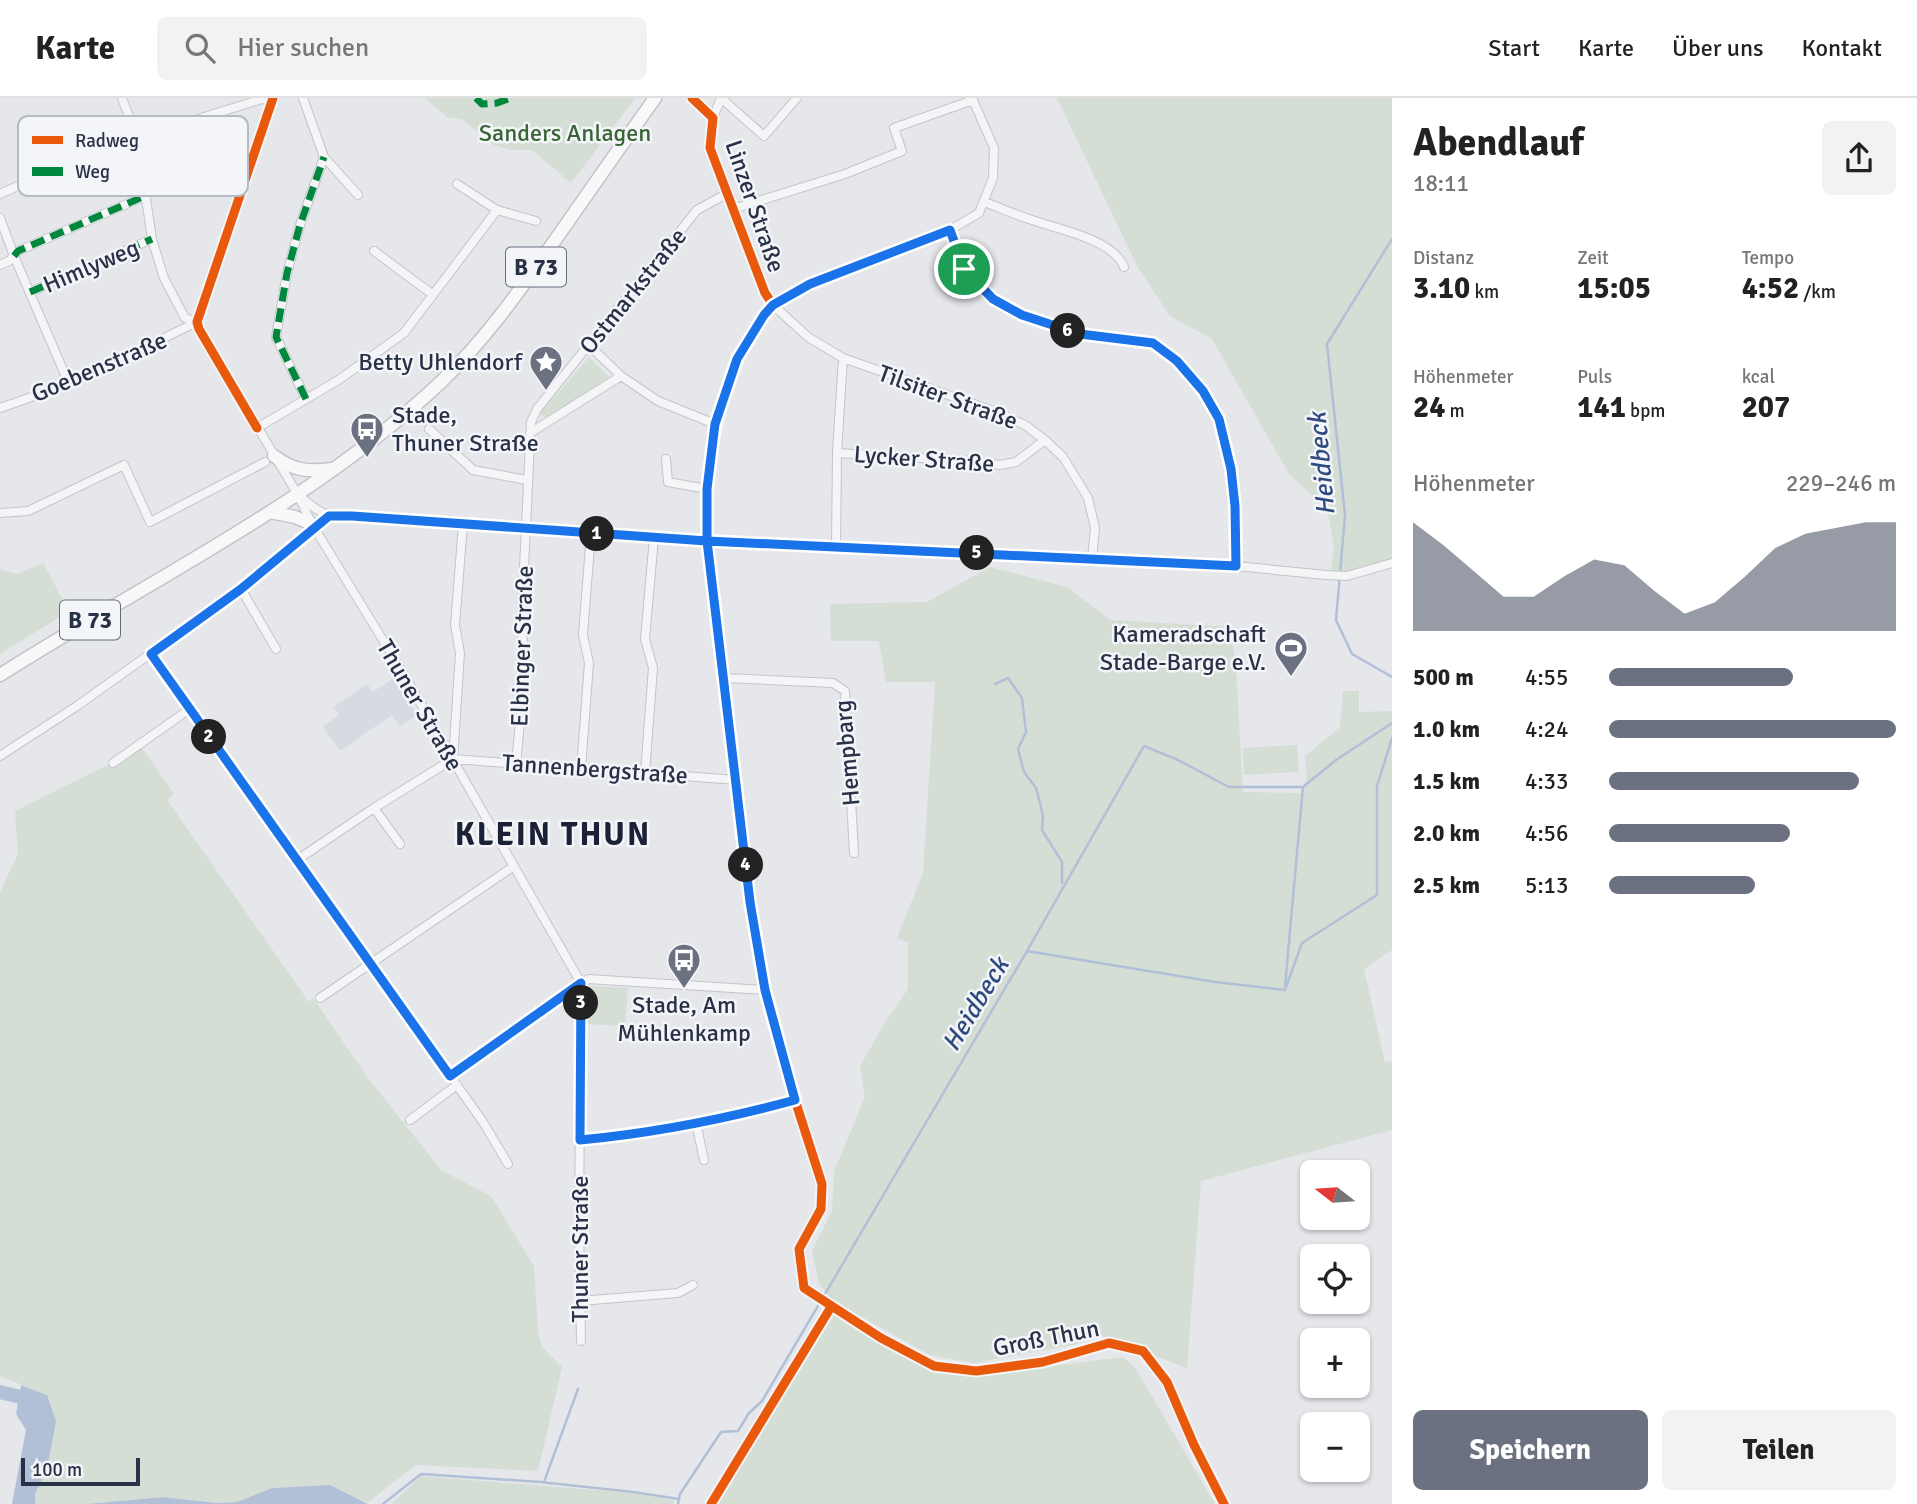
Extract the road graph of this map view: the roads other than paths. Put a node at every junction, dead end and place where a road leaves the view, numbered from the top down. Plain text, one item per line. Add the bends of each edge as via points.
1 (122, 98) edge
2 (303, 98) edge
3 (655, 98) edge
4 (721, 98) edge
5 (797, 98) edge
6 (273, 99) edge
7 (973, 99) edge
8 (129, 116) edge
9 (208, 116) edge
10 (324, 157) junction
11 (248, 172) edge
12 (457, 184) dead end
13 (18, 186) edge
14 (0, 194) edge
15 (726, 194) junction
16 (358, 195) dead end
17 (145, 196) joint
18 (240, 196) edge
19 (985, 202) junction
20 (733, 209) junction
21 (497, 210) junction
22 (0, 218) edge
23 (536, 221) dead end
24 (950, 230) junction
25 (152, 239) junction
26 (374, 251) dead end
27 (14, 256) junction
28 (0, 265) edge
29 (1124, 267) dead end
30 (30, 292) junction
31 (432, 294) junction
32 (773, 305) junction
33 (197, 322) junction
34 (590, 346) junction
35 (843, 358) junction
36 (621, 376) junction
37 (69, 384) junction
38 (306, 399) junction
39 (0, 408) edge
40 (715, 424) junction
41 (257, 428) junction
42 (429, 429) dead end
43 (530, 433) junction
44 (1045, 440) junction
45 (837, 453) junction
46 (270, 459) junction
47 (666, 459) dead end
48 (335, 468) junction
49 (527, 480) junction
50 (707, 489) junction
51 (298, 495) junction
52 (270, 512) junction
53 (0, 513) edge
54 (329, 516) junction
55 (463, 524) junction
56 (313, 526) junction
57 (524, 528) junction
58 (591, 533) junction
59 (654, 538) junction
60 (707, 541) junction
61 (835, 547) junction
62 (1092, 559) junction
63 (1392, 562) edge
64 (1236, 566) junction
65 (241, 589) junction
66 (276, 649) dead end
67 (151, 654) junction
68 (0, 675) edge
69 (724, 678) junction
70 (191, 708) junction
71 (0, 756) edge
72 (453, 759) junction
73 (113, 763) dead end
74 (516, 764) junction
75 (581, 768) junction
76 (645, 773) junction
77 (737, 780) junction
78 (374, 808) junction
79 (400, 844) dead end
80 (854, 853) dead end
81 (297, 860) junction
82 (514, 866) junction
83 (371, 964) junction
84 (581, 983) junction
85 (765, 990) junction
86 (320, 998) dead end
87 (450, 1076) junction
88 (457, 1085) junction
89 (795, 1100) junction
90 (410, 1120) dead end
91 (696, 1123) junction
92 (580, 1140) junction
93 (704, 1160) dead end
94 (508, 1164) dead end
95 (693, 1285) dead end
96 (580, 1301) junction
97 (581, 1341) dead end
98 (1224, 1504) edge

1 - 8 street, Thuner Straße
2 - 10 street
3 - 48 main road, B 73 via 484,335 442,381
4 - 5 street via 764,136
4 - 15 street, Linzer Straße via 709,148
6 - 9 street
6 - 11 street
7 - 19 street via 994,148 993,178
7 - 20 street via 894,128 902,151
10 - 16 street
10 - 38 street via 287,273 276,337
12 - 21 street
13 - 14 street
15 - 20 street, Linzer Straße
15 - 34 street, Ostmarkstraße via 697,210
17 - 25 street, Thuner Straße
17 - 27 street
18 - 33 street
19 - 24 street via 979,213
19 - 29 street via 1090,239 1112,251
20 - 32 street, Linzer Straße
21 - 23 street
21 - 31 street
22 - 27 street
24 - 32 street via 810,284
24 - 64 street via 964,269 993,299 1022,315 1080,334 1153,343 1177,361 1203,391 1219,419 1231,469
25 - 30 street, Himlyweg
25 - 33 street, Thuner Straße via 164,278 185,318
26 - 31 street
27 - 28 street
27 - 30 street
30 - 37 street
31 - 38 street via 404,333
32 - 35 street, Tilsiter Straße via 808,337
32 - 40 street via 737,359
33 - 37 street, Goebenstraße
33 - 41 street, Thuner Straße
34 - 36 street
34 - 43 street, Ostmarkstraße via 537,409
35 - 44 street, Tilsiter Straße via 991,410
35 - 45 street
36 - 40 street via 658,401
36 - 43 street, Ostmarkstraße
37 - 39 street, Goebenstraße
38 - 41 street
40 - 50 street
41 - 46 street, Thuner Straße
42 - 49 street via 473,470
43 - 49 street, Ostmarkstraße
44 - 45 street, Lycker Straße via 1016,462 1000,465
44 - 62 street, Tilsiter Straße via 1063,457 1088,498 1095,528
45 - 61 street
46 - 48 main road via 302,472
46 - 51 street, Thuner Straße
46 - 53 street via 150,522 124,465 28,511
47 - 50 street via 668,482
48 - 51 main road, B 73
49 - 57 street, Ostmarkstraße
50 - 60 street
51 - 52 main road, B 73
51 - 54 street
51 - 56 street, Thuner Straße
52 - 56 main road
52 - 68 main road, B 73
54 - 55 street
54 - 56 street
55 - 57 street
55 - 72 street
56 - 65 street
56 - 72 street, Thuner Straße
57 - 58 street
57 - 74 street, Elbinger Straße via 521,630 526,658
58 - 59 street
58 - 75 street via 583,635 589,663
59 - 60 street
59 - 76 street via 645,639 653,668
60 - 61 street
60 - 69 street
61 - 62 street
62 - 64 street
63 - 64 street via 1347,576
65 - 66 street
65 - 67 street
67 - 70 street
67 - 71 street
69 - 77 street
69 - 80 street, Hempbarg via 833,683 845,691
70 - 73 street
70 - 81 street
72 - 74 street, Tannenbergstraße
72 - 78 street
72 - 82 street, Thuner Straße
74 - 75 street, Tannenbergstraße
75 - 76 street, Tannenbergstraße
76 - 77 street, Tannenbergstraße
77 - 85 street
78 - 79 street
78 - 81 street
81 - 83 street
82 - 83 street
82 - 84 street, Thuner Straße
83 - 86 street
83 - 87 street
84 - 85 street via 588,979
84 - 87 street
84 - 92 street, Thuner Straße
85 - 89 street
87 - 88 street
88 - 90 street
88 - 94 street
89 - 91 street
89 - 98 street, Groß Thun via 822,1184 821,1209 799,1249 804,1288 934,1366 976,1371 1043,1362 1109,1343 1143,1351 1167,1382
91 - 92 street
91 - 93 street
92 - 96 street, Thuner Straße
95 - 96 street via 678,1293
96 - 97 street, Thuner Straße

